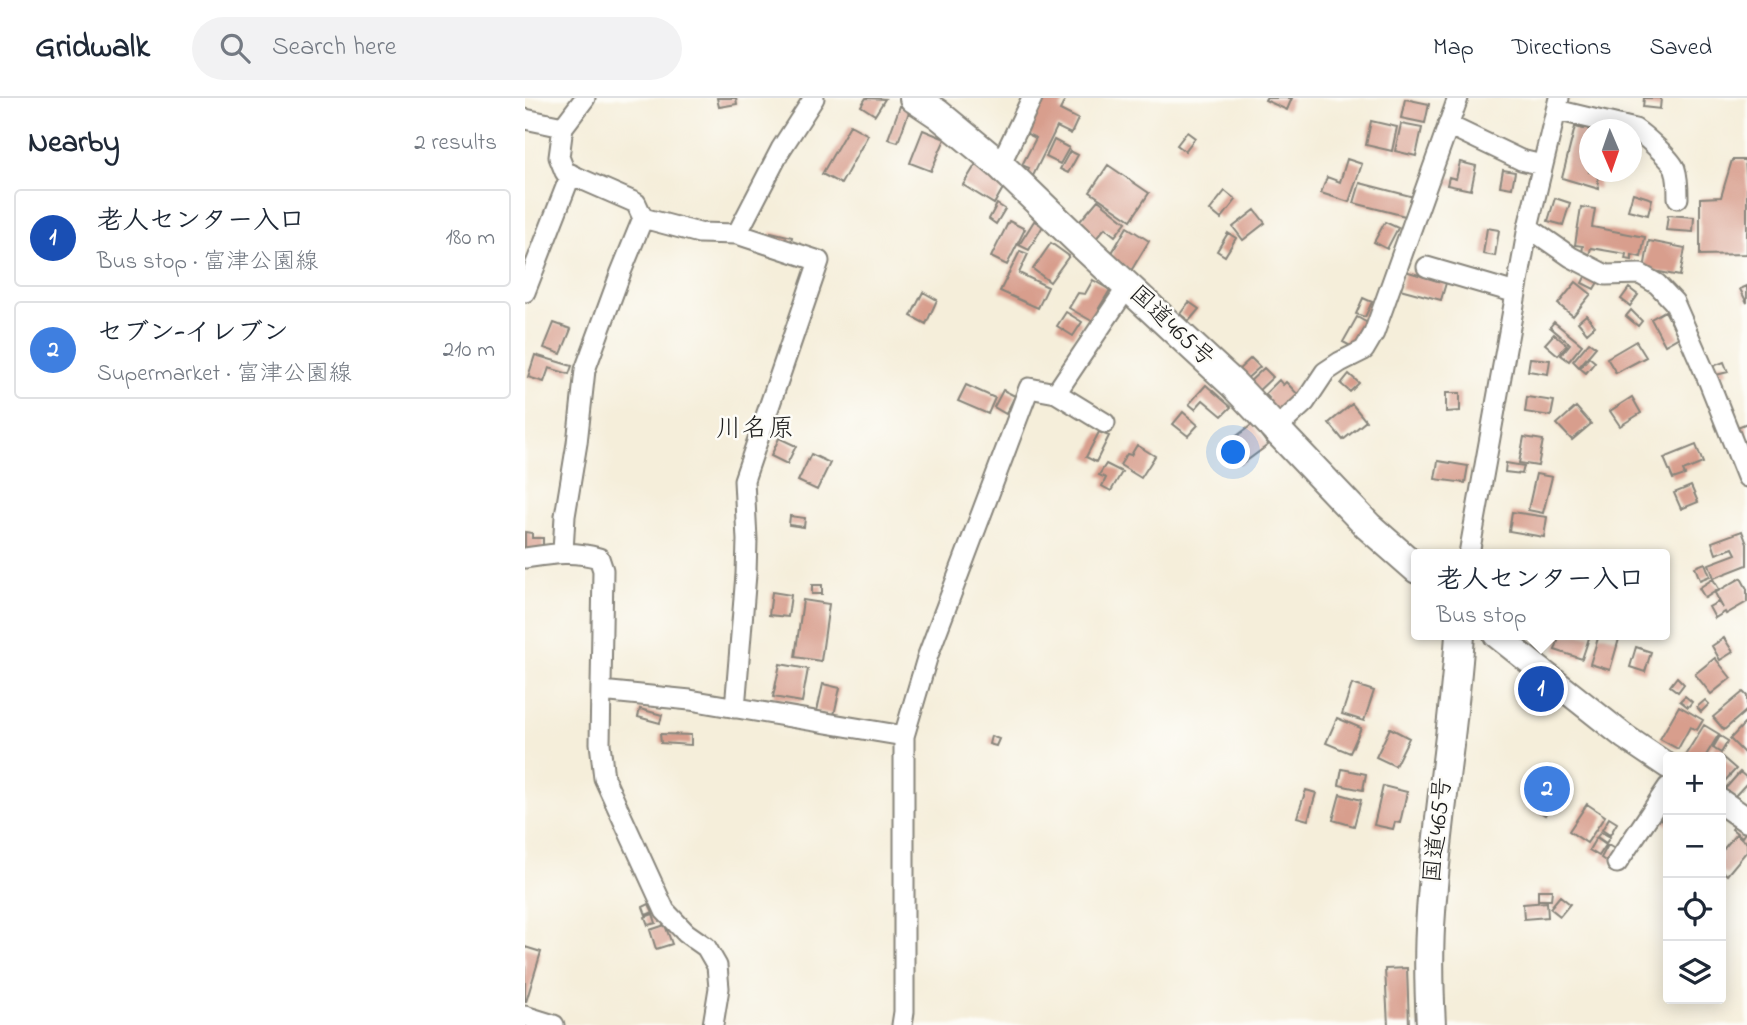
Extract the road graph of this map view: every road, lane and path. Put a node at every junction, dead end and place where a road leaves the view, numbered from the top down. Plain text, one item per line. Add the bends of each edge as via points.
1 (585, 98) edge
2 (814, 98) edge
3 (914, 98) edge
4 (1032, 98) edge
5 (1458, 98) edge
6 (1557, 104) edge
7 (525, 119) edge
8 (1448, 125) junction
9 (563, 127) junction
10 (1000, 165) junction
11 (1542, 165) junction
12 (571, 174) junction
13 (1678, 198) dead end
14 (643, 218) junction
15 (1528, 227) junction
16 (737, 234) junction
17 (1427, 267) dead end
18 (1128, 286) junction
19 (525, 292) edge
20 (1516, 293) junction
21 (1056, 393) junction
22 (1105, 424) dead end
23 (1276, 429) junction
24 (1747, 477) edge
25 (1470, 549) edge
26 (563, 552) junction
27 (525, 558) edge
28 (1411, 564) edge
29 (1459, 640) edge
30 (1502, 640) edge
31 (601, 691) junction
32 (735, 708) junction
33 (904, 736) junction
34 (1663, 763) edge
35 (1663, 794) edge
36 (1726, 805) edge
37 (1747, 820) edge
38 (1617, 863) dead end
39 (525, 1016) edge
40 (554, 1025) edge
41 (713, 1025) edge
42 (902, 1025) edge
43 (1431, 1025) edge

1 - 9 street
2 - 16 street
3 - 10 highway, 国道465号
4 - 10 street
5 - 8 street
6 - 11 street
6 - 13 street via 1642,134 1674,165
7 - 9 street
8 - 11 street via 1521,160
8 - 23 street via 1364,351 1325,372 1305,402
9 - 12 street via 559,157 565,172
10 - 18 highway, 国道465号
11 - 15 street
12 - 14 street via 636,203
12 - 19 street
14 - 16 street via 699,233
14 - 26 street via 585,370
15 - 20 street
15 - 24 street via 1606,275 1640,274 1674,302
16 - 32 street via 820,261 744,480 746,574
17 - 20 street
18 - 21 street
18 - 23 highway, 国道465号
20 - 25 street
21 - 22 street
21 - 33 street via 1030,388 927,655
23 - 28 highway, 国道465号 via 1368,526
26 - 27 street
26 - 31 street via 599,558 603,570
29 - 43 highway, 国道465号 via 1430,915
30 - 34 main road
31 - 32 street
31 - 41 street via 604,778 665,911 706,947 717,966
32 - 33 street
33 - 42 street
35 - 38 street
36 - 37 main road
39 - 40 street

